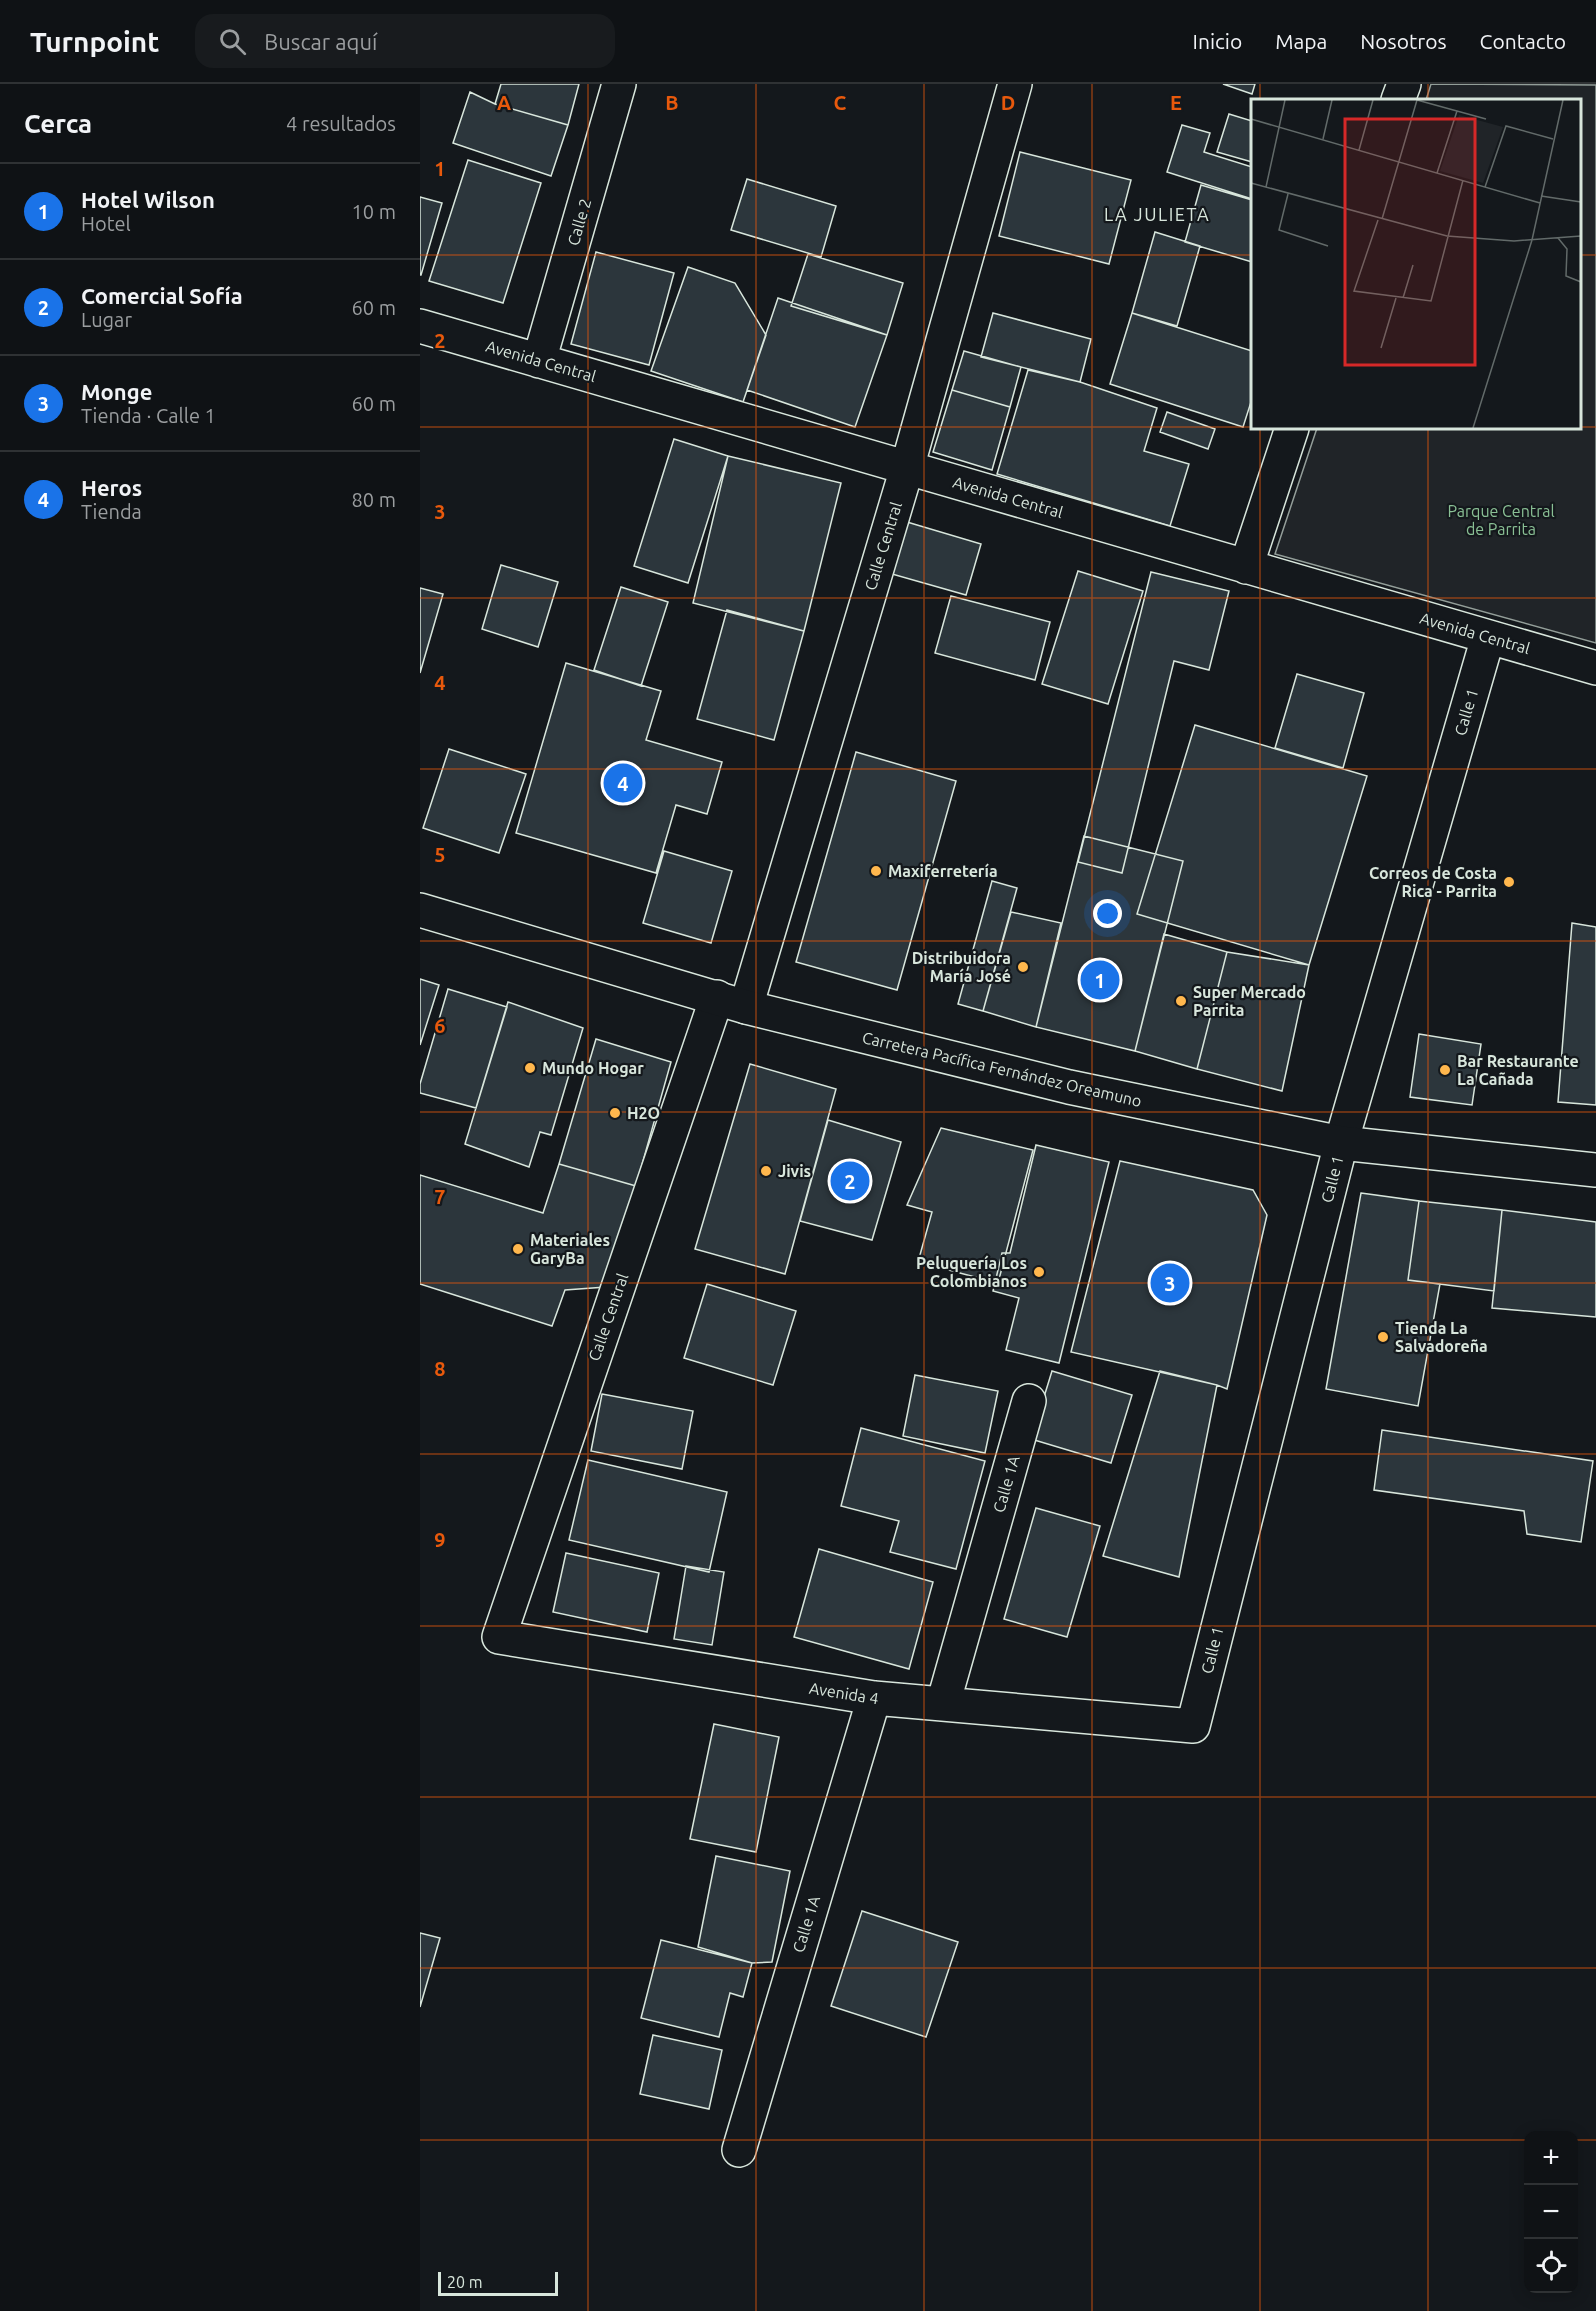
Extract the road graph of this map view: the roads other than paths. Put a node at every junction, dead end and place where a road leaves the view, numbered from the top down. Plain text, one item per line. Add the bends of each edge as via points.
1 (619, 84) edge
2 (1016, 84) edge
3 (1404, 84) edge
4 (1398, 99) edge
5 (420, 326) edge
6 (539, 361) junction
7 (1292, 429) edge
8 (907, 468) junction
9 (1246, 567) junction
10 (1488, 637) junction
11 (1596, 668) edge
12 (420, 910) edge
13 (731, 1002) junction
14 (1341, 1143) junction
15 (1596, 1170) edge
16 (1029, 1401) dead end
17 (499, 1637) joint
18 (874, 1698) junction
19 (943, 1704) junction
20 (1192, 1726) joint
21 (739, 2150) dead end

1 - 6 main road, Calle 2
2 - 8 main road, Calle Central
3 - 4 main road
5 - 6 main road, Avenida Central
6 - 8 main road, Avenida Central
7 - 9 main road
8 - 9 main road, Avenida Central
8 - 13 main road, Calle Central
9 - 10 main road, Avenida Central
10 - 11 main road, Avenida Central
10 - 14 main road, Calle 1
12 - 13 main road, Carretera Pacífica Fernández Oreamuno
13 - 14 main road, Carretera Pacífica Fernández Oreamuno via 1069,1087
13 - 17 main road, Calle Central
14 - 15 main road, Carretera Pacífica Fernández Oreamuno
14 - 20 main road, Calle 1
16 - 19 main road, Calle 1A
17 - 18 main road, Avenida 4
18 - 19 main road, Avenida 4
18 - 21 main road, Calle 1A
19 - 20 main road, Avenida 4

